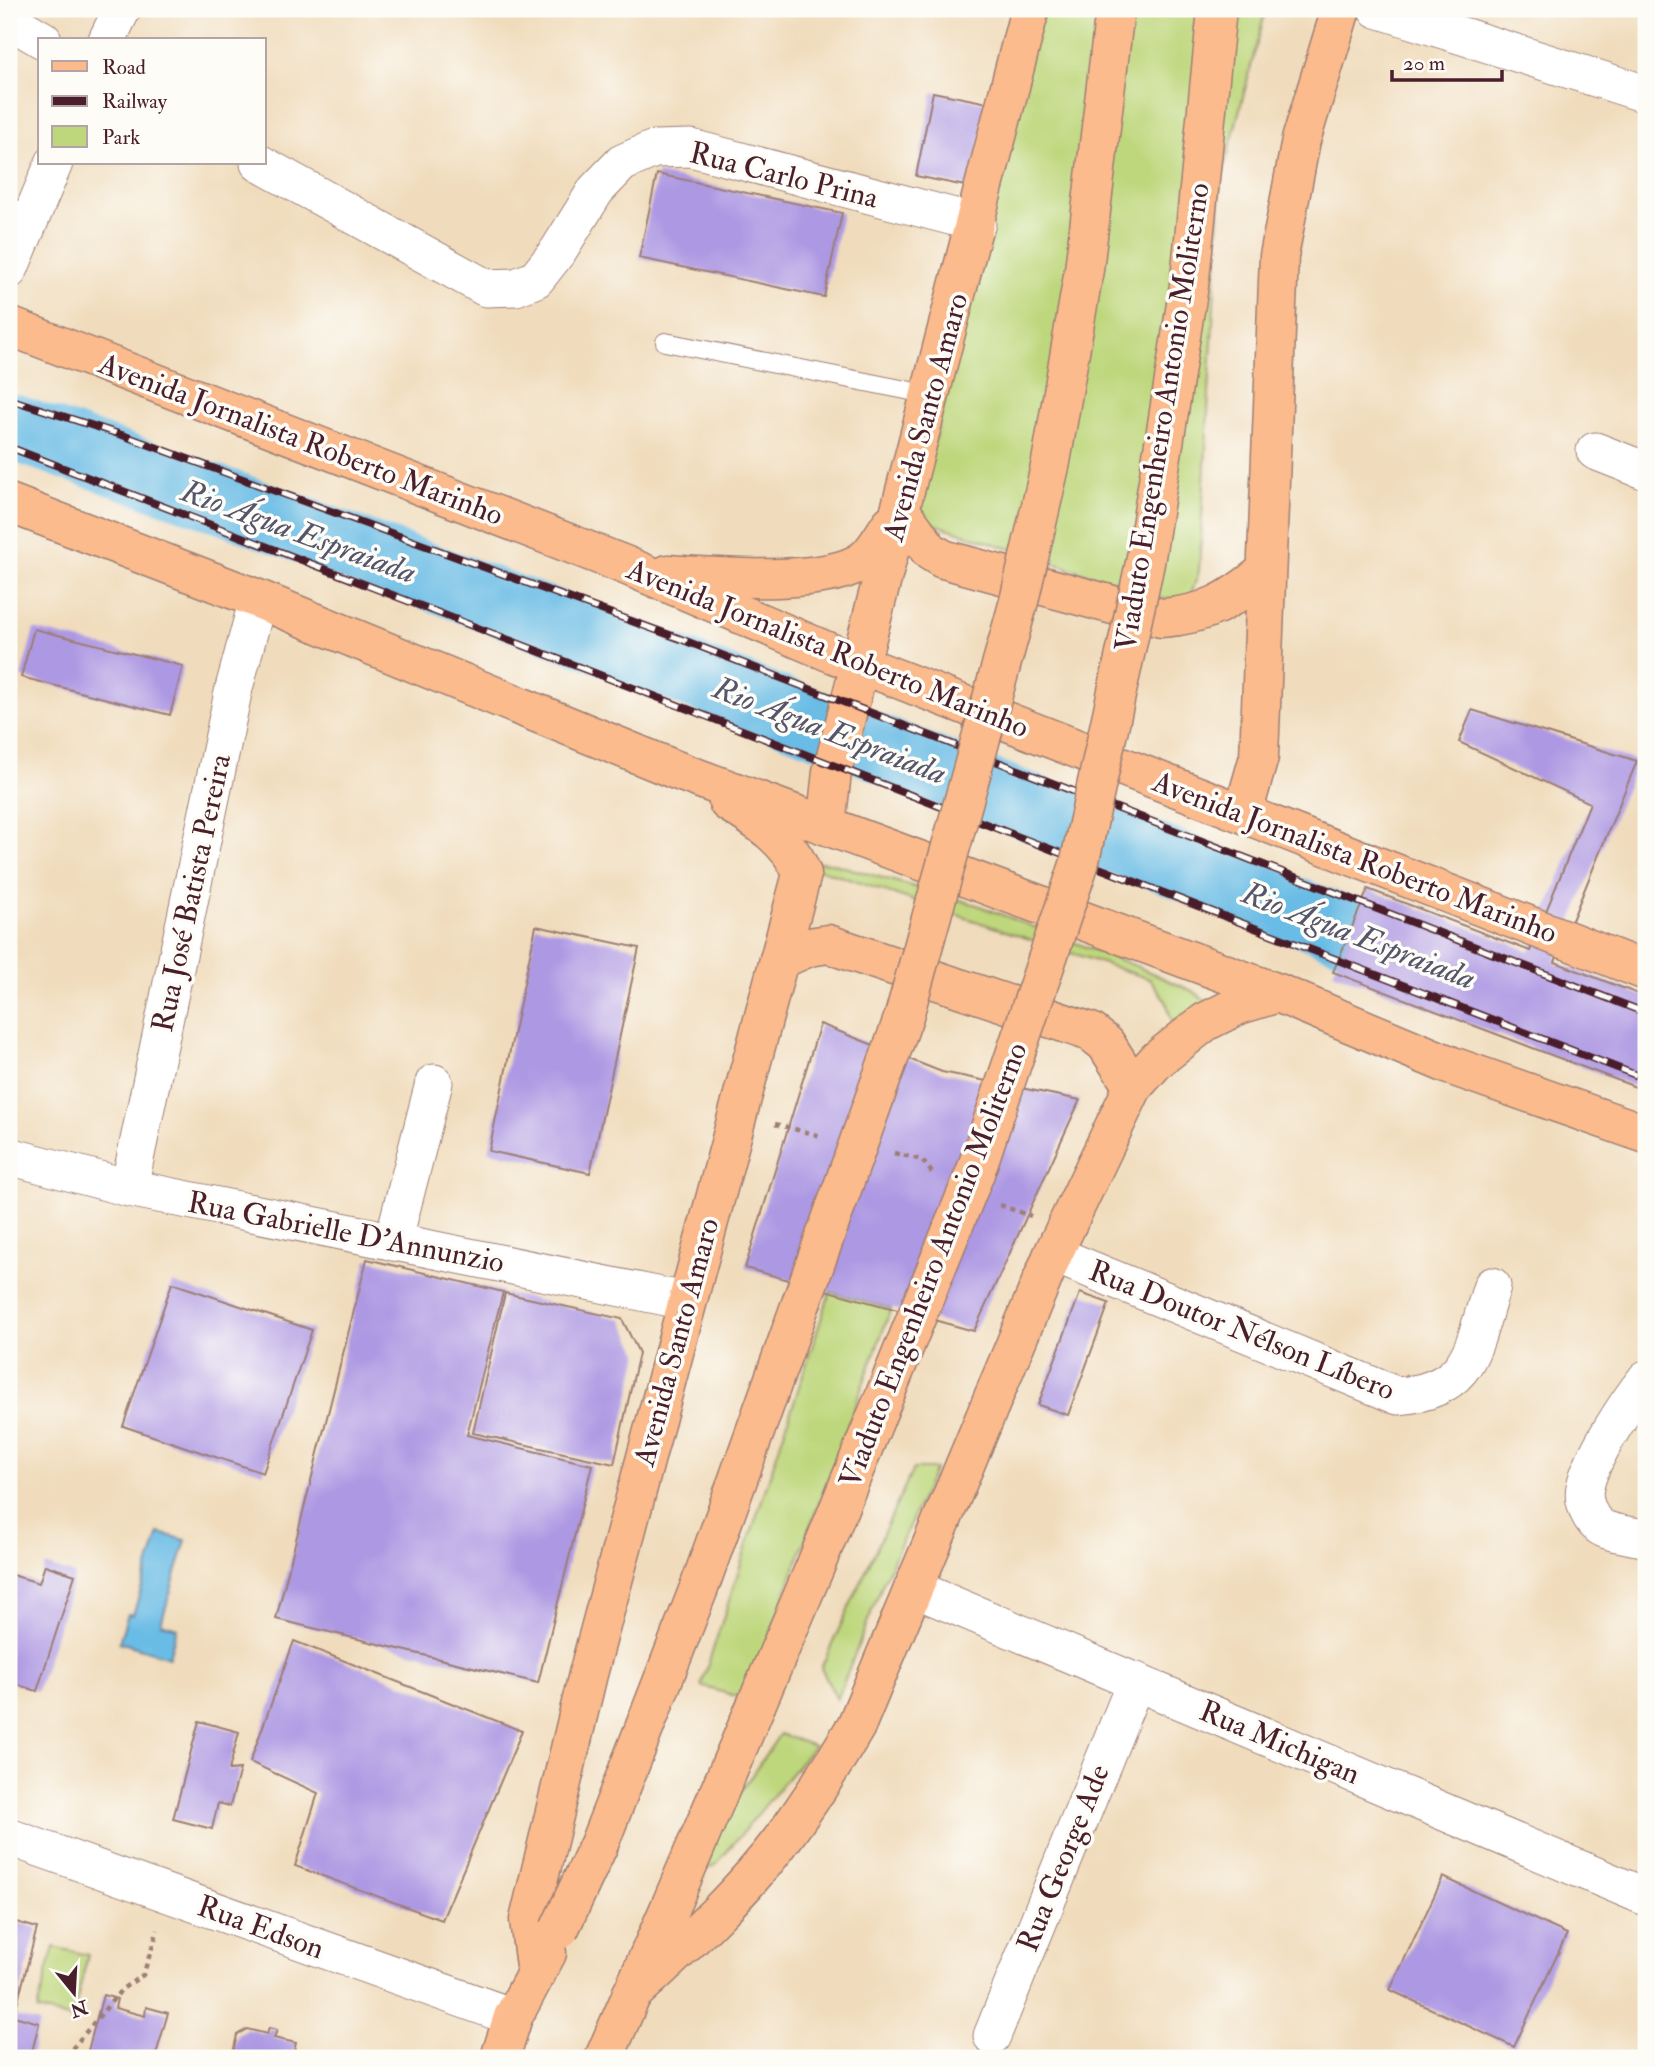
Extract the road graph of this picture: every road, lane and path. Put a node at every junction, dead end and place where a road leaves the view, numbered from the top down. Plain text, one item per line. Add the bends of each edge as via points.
1 (122, 9) edge
2 (1030, 9) edge
3 (1115, 9) edge
4 (1217, 9) edge
5 (1340, 9) edge
6 (1377, 9) edge
7 (9, 20) edge
8 (40, 38) edge
9 (108, 38) edge
10 (1646, 94) edge
11 (54, 164) edge
12 (261, 164) edge
13 (976, 223) junction
14 (9, 270) edge
15 (9, 326) edge
16 (665, 342) dead end
17 (931, 395) junction
18 (1595, 451) dead end
19 (1646, 471) edge
20 (9, 503) edge
21 (900, 510) junction
22 (1265, 572) junction
23 (643, 573) junction
24 (258, 598) junction
25 (860, 664) junction
26 (676, 769) junction
27 (1243, 813) junction
28 (826, 825) junction
29 (779, 960) junction
30 (1646, 971) edge
31 (1278, 993) junction
32 (434, 1083) dead end
33 (1133, 1087) junction
34 (737, 1114) junction
35 (1646, 1134) edge
36 (828, 1138) dead end
37 (881, 1150) dead end
38 (9, 1156) edge
39 (935, 1177) dead end
40 (129, 1188) junction
41 (991, 1202) dead end
42 (1059, 1241) junction
43 (393, 1242) junction
44 (1492, 1286) dead end
45 (686, 1301) junction
46 (1646, 1379) edge
47 (1646, 1539) edge
48 (913, 1588) junction
49 (1136, 1681) junction
50 (9, 1837) edge
51 (171, 1895) junction
52 (1646, 1897) edge
53 (536, 1974) junction
54 (631, 1995) junction
55 (513, 2017) junction
56 (992, 2036) dead end
57 (69, 2058) edge
58 (500, 2058) edge
59 (604, 2058) edge

1 - 9 street
2 - 13 main road, Avenida Santo Amaro
3 - 53 main road, bridge via 1084,270 1051,462 1018,601 904,1016 699,1588 599,1844
4 - 54 main road, Viaduto Engenheiro Antonio Moliterno, bridge via 1189,279 1145,563 1079,865 975,1173 815,1567
5 - 22 main road via 1301,140 1279,256
6 - 10 street
7 - 8 street
11 - 14 street
12 - 13 street, Rua Carlo Prina via 486,288 526,283 545,270 596,190 622,163 654,149 691,148
13 - 17 main road, Avenida Santo Amaro
15 - 23 main road, Avenida Jornalista Roberto Marinho
16 - 17 lane
17 - 21 main road, Avenida Santo Amaro
18 - 19 street
20 - 24 main road
21 - 22 main road via 930,551 943,559 1161,618 1192,616 1230,600
21 - 23 main road via 867,558 841,571 771,577
21 - 25 main road, Avenida Santo Amaro
22 - 27 main road via 1259,757
23 - 25 main road, Avenida Jornalista Roberto Marinho
24 - 26 main road
24 - 40 street, Rua José Batista Pereira via 233,688
25 - 27 main road, Avenida Jornalista Roberto Marinho
25 - 28 main road, Avenida Santo Amaro via 832,772
26 - 28 main road
26 - 29 main road, Avenida Santo Amaro via 743,811 796,858 802,874
27 - 30 main road, Avenida Jornalista Roberto Marinho
28 - 31 main road
29 - 33 main road via 828,944 1091,1032 1106,1044
29 - 34 main road, Avenida Santo Amaro
31 - 33 main road via 1205,1022 1157,1060
31 - 35 main road via 1452,1066
32 - 43 street
33 - 42 main road
34 - 36 path
34 - 45 main road, Avenida Santo Amaro
37 - 39 path via 922,1160
38 - 40 street, Rua Gabrielle D'Annunzio
40 - 43 street, Rua Gabrielle D'Annunzio
41 - 42 path
42 - 44 street, Rua Doutor Nélson Líbero via 1398,1396 1422,1394 1449,1382 1466,1366
42 - 48 main road
43 - 45 street, Rua Gabrielle D'Annunzio
45 - 53 main road, Avenida Santo Amaro via 529,1920
46 - 47 street via 1631,1397 1583,1490 1588,1512 1600,1527
48 - 49 street, Rua Michigan
48 - 54 main road via 856,1726 824,1780 782,1840 741,1886
49 - 52 street, Rua Michigan
49 - 56 street, Rua George Ade
50 - 51 street, Rua Edson
51 - 55 street, Rua Edson
51 - 57 path via 143,1975 122,1989
53 - 55 main road
54 - 59 main road
55 - 58 main road

